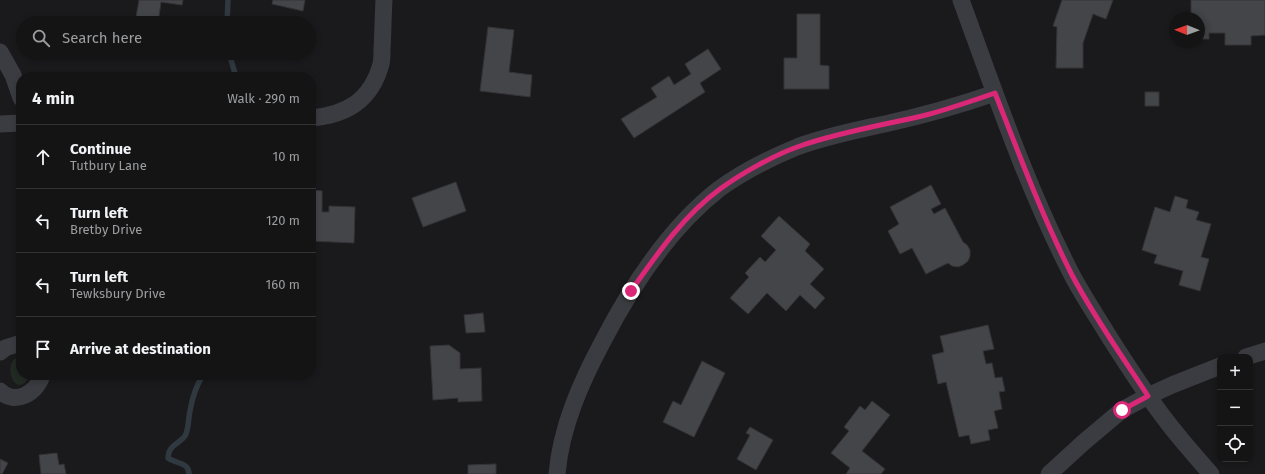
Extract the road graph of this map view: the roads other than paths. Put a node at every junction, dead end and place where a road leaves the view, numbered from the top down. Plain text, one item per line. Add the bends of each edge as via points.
1 (384, 0) edge
2 (961, 0) edge
3 (0, 52) edge
4 (16, 84) edge
5 (995, 93) junction
6 (316, 117) edge
7 (16, 123) edge
8 (0, 124) edge
9 (16, 345) edge
10 (1265, 351) edge
11 (0, 352) edge
12 (1253, 355) edge
13 (1217, 367) edge
14 (41, 380) edge
15 (0, 391) edge
16 (1148, 396) junction
17 (557, 474) edge
18 (1049, 474) edge
19 (1211, 474) edge

1 - 6 street via 381,64 373,83 351,107 342,112
2 - 5 street
3 - 4 street
5 - 16 street via 1041,209 1073,276
5 - 17 street via 926,115 799,147 750,170 720,189 697,208 670,237 615,317 581,382 561,446
7 - 8 street
9 - 11 street
10 - 12 street
13 - 16 street
14 - 15 street via 31,393 22,396 12,397
16 - 18 street via 1122,410
16 - 19 street via 1168,424

